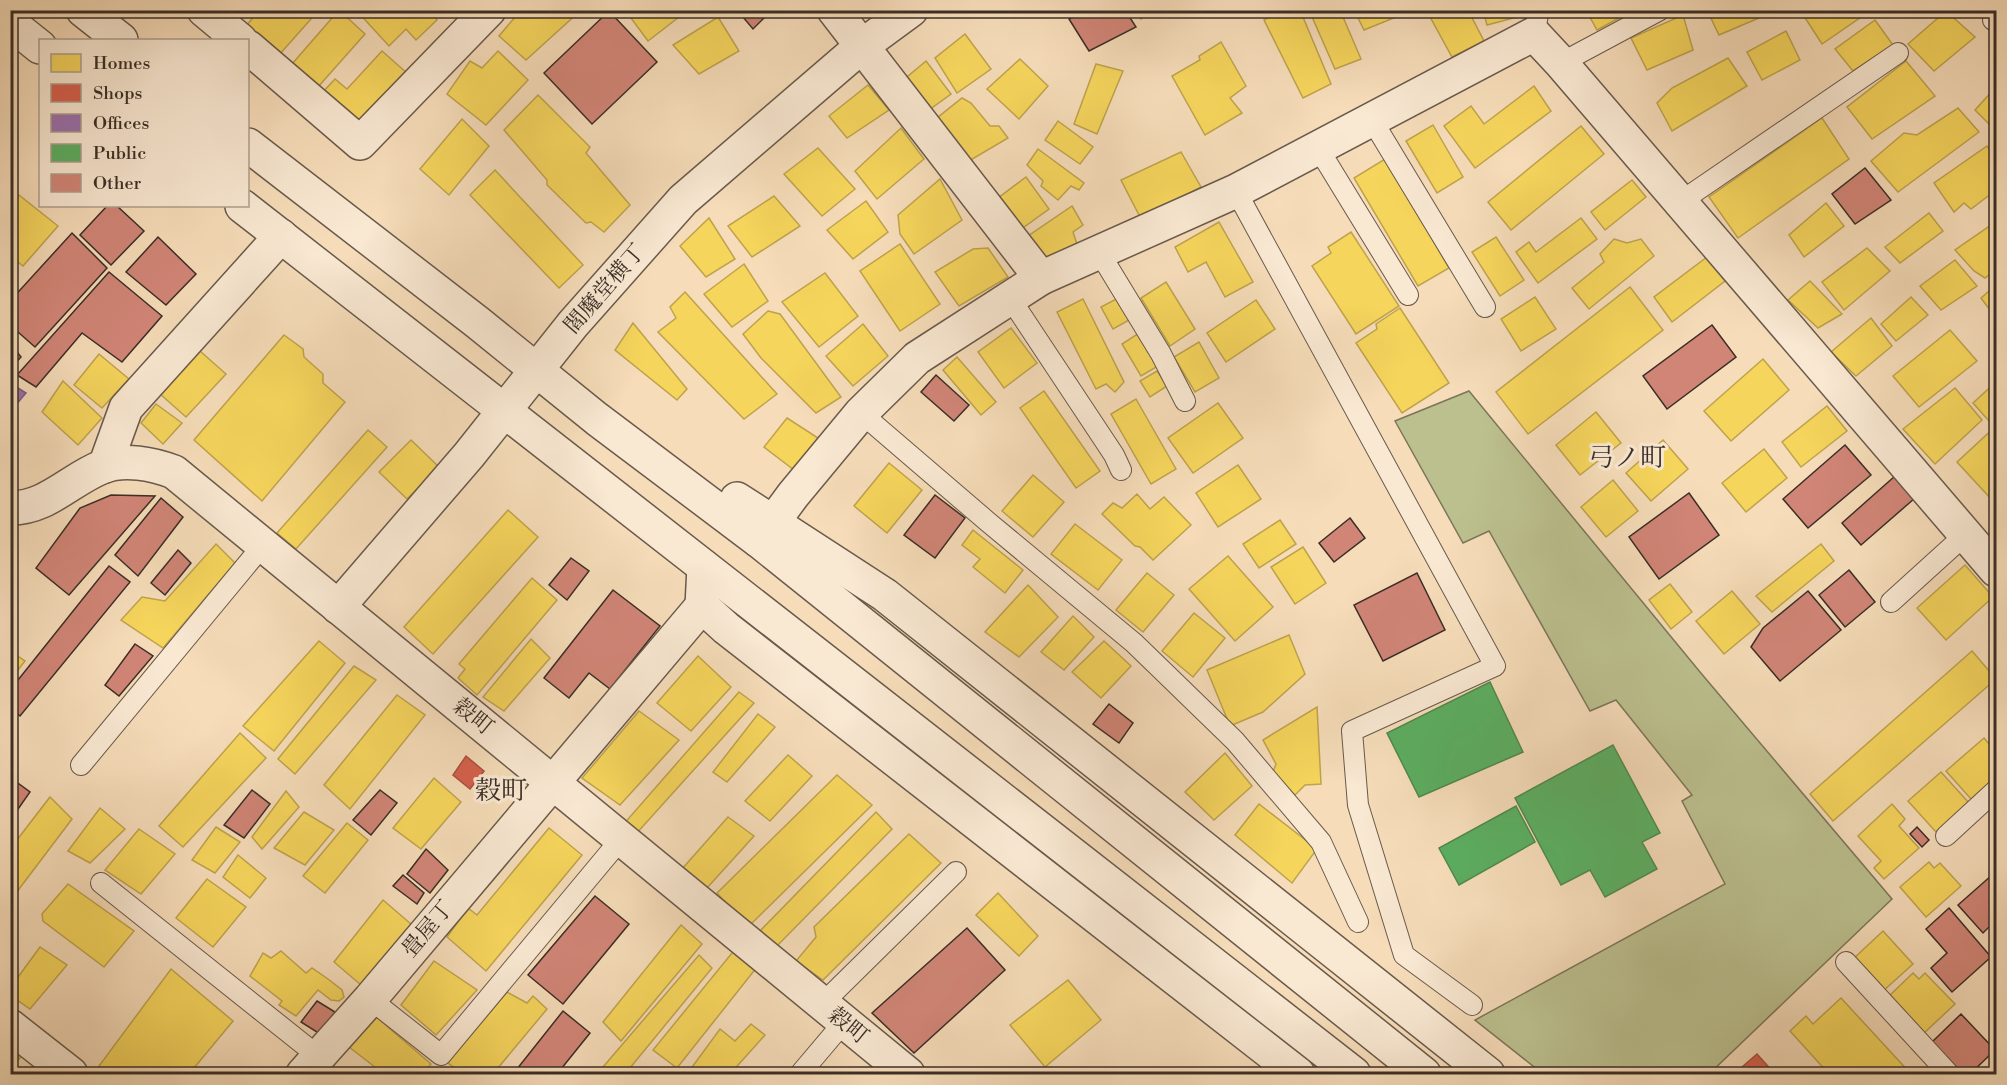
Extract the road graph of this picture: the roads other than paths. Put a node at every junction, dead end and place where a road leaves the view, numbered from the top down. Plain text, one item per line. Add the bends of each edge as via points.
1 (83, 10) edge
2 (204, 10) edge
3 (489, 10) edge
4 (834, 10) edge
5 (910, 10) edge
6 (1660, 10) edge
7 (1536, 22) edge
8 (10, 23) edge
9 (120, 39) edge
10 (239, 39) edge
11 (39, 45) edge
12 (862, 46) junction
13 (249, 48) edge
14 (1898, 53) dead end
15 (1561, 63) junction
16 (1372, 120) junction
17 (249, 147) edge
18 (1318, 148) junction
19 (1236, 191) junction
20 (1680, 202) junction
21 (243, 207) edge
22 (281, 236) junction
23 (1099, 252) junction
24 (1041, 278) junction
25 (1408, 295) dead end
26 (1010, 298) junction
27 (1485, 307) dead end
28 (536, 370) junction
29 (1185, 401) dead end
30 (505, 410) junction
31 (861, 413) junction
32 (105, 466) junction
33 (1121, 470) dead end
34 (10, 508) edge
35 (766, 531) junction
36 (1966, 534) junction
37 (263, 545) junction
38 (704, 567) junction
39 (1996, 570) edge
40 (1891, 602) dead end
41 (702, 606) junction
42 (338, 607) junction
43 (81, 765) dead end
44 (551, 782) junction
45 (1996, 790) edge
46 (1946, 836) dead end
47 (621, 839) junction
48 (956, 872) dead end
49 (101, 883) dead end
50 (1358, 922) dead end
51 (1846, 962) dead end
52 (370, 999) junction
53 (1472, 1005) dead end
54 (833, 1013) junction
55 (10, 1026) edge
56 (36, 1064) edge
57 (311, 1065) edge
58 (71, 1074) edge
59 (800, 1074) edge
60 (908, 1074) edge
61 (1298, 1074) edge
62 (1354, 1074) edge
63 (1424, 1074) edge
64 (1488, 1074) edge
65 (1949, 1074) edge

1 - 9 street
2 - 10 street
3 - 13 street via 360,143
4 - 12 street
5 - 12 street, 閻魔堂横丁
6 - 15 lane
7 - 15 street
7 - 16 street
8 - 11 street
12 - 24 street
12 - 28 street, 閻魔堂横丁 via 683,200
14 - 20 lane
15 - 20 street
16 - 18 street
16 - 27 lane
17 - 28 street
18 - 19 street
18 - 25 lane
19 - 23 street
19 - 53 lane via 1495,666 1352,730 1358,805 1404,955
20 - 36 street
21 - 22 street
22 - 30 street
22 - 32 street via 126,408
23 - 24 street
23 - 29 lane
24 - 26 street
26 - 31 street via 917,358
26 - 33 lane
28 - 30 street, 閻魔堂横丁
28 - 35 street via 654,461
30 - 38 street
30 - 42 street, 閻魔堂横丁
31 - 35 street
31 - 50 lane via 1134,643 1235,741 1321,842
32 - 34 street, 穀町 via 43,501
32 - 37 street, 穀町 via 139,463 174,472
35 - 63 street
35 - 64 street via 885,595
36 - 39 street
36 - 40 lane
37 - 42 street, 穀町
37 - 43 lane
38 - 41 street
38 - 62 street
41 - 44 street, 畳屋丁
41 - 61 street
42 - 44 street, 穀町
44 - 47 street, 穀町
44 - 52 street, 畳屋丁
45 - 46 lane
47 - 52 lane via 441,1055
47 - 54 street, 穀町
48 - 54 lane
49 - 57 lane
51 - 65 lane
52 - 57 street, 畳屋丁
54 - 59 lane
54 - 60 street, 穀町
55 - 56 street
56 - 58 street

